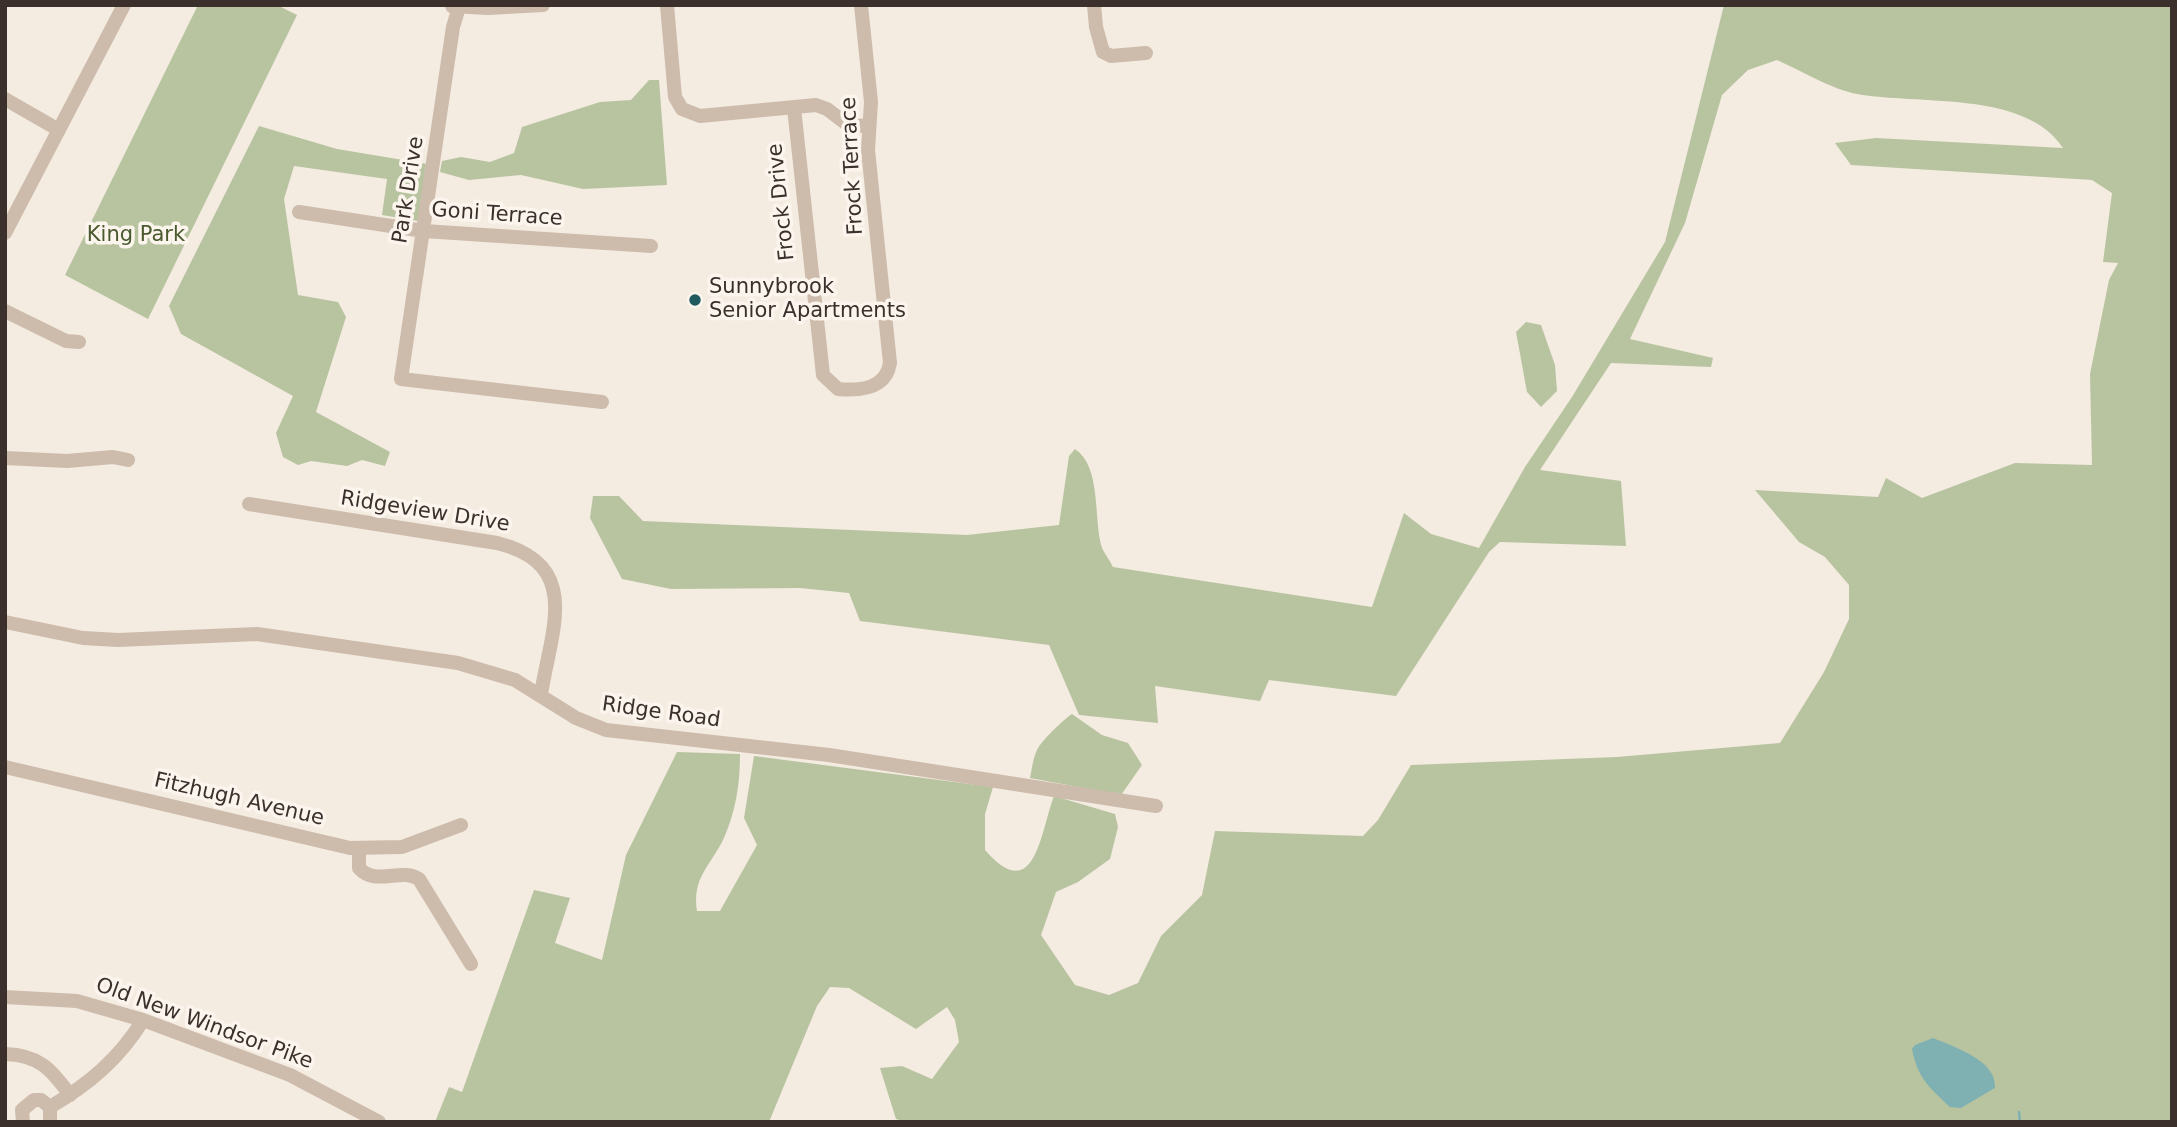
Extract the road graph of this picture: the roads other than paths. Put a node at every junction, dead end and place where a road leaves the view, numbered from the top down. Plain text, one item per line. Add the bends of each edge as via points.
1 (124, 5) edge
2 (543, 5) edge
3 (667, 5) edge
4 (861, 5) edge
5 (1094, 5) edge
6 (455, 6) edge
7 (1146, 53) dead end
8 (5, 99) edge
9 (794, 108) junction
10 (869, 126) junction
11 (59, 130) junction
12 (299, 212) dead end
13 (424, 231) junction
14 (5, 233) edge
15 (651, 246) dead end
16 (5, 310) edge
17 (79, 342) dead end
18 (822, 374) joint
19 (602, 402) dead end
20 (5, 458) edge
21 (128, 460) dead end
22 (248, 504) dead end
23 (5, 622) edge
24 (541, 694) junction
25 (5, 767) edge
26 (1156, 806) dead end
27 (461, 825) dead end
28 (359, 849) junction
29 (471, 964) dead end
30 (5, 997) edge
31 (144, 1020) junction
32 (5, 1054) edge
33 (70, 1096) junction
34 (50, 1114) edge
35 (23, 1122) edge
36 (379, 1122) edge

1 - 11 street
2 - 6 street
3 - 9 street via 675,97 681,109 701,116
4 - 10 street, Frock Terrace via 871,102
5 - 7 street via 1103,52 1111,56
6 - 13 street, Park Drive
8 - 11 street
9 - 10 street via 820,106 841,122
9 - 18 street, Frock Drive
10 - 18 street, Frock Terrace via 889,369 878,384 848,390 834,387
11 - 14 street
12 - 13 street, Goni Terrace
13 - 15 street, Goni Terrace
13 - 19 street, Park Drive via 401,379
16 - 17 street via 66,341
20 - 21 street
22 - 24 street, Ridgeview Drive via 497,543 531,554 546,570 555,602
23 - 24 street, Ridge Road via 83,638 241,633 306,640 467,664
24 - 26 street, Ridge Road via 576,718 606,730 830,755
25 - 28 street, Fitzhugh Avenue
27 - 28 street, Fitzhugh Avenue via 402,847
28 - 29 street via 359,868 364,874 419,879
30 - 31 street, Old New Windsor Pike via 77,1001
31 - 33 street via 106,1069
31 - 36 street, Old New Windsor Pike via 290,1075
32 - 33 street via 25,1055 44,1063
33 - 34 street
34 - 35 street via 41,1100 29,1101 22,1110

